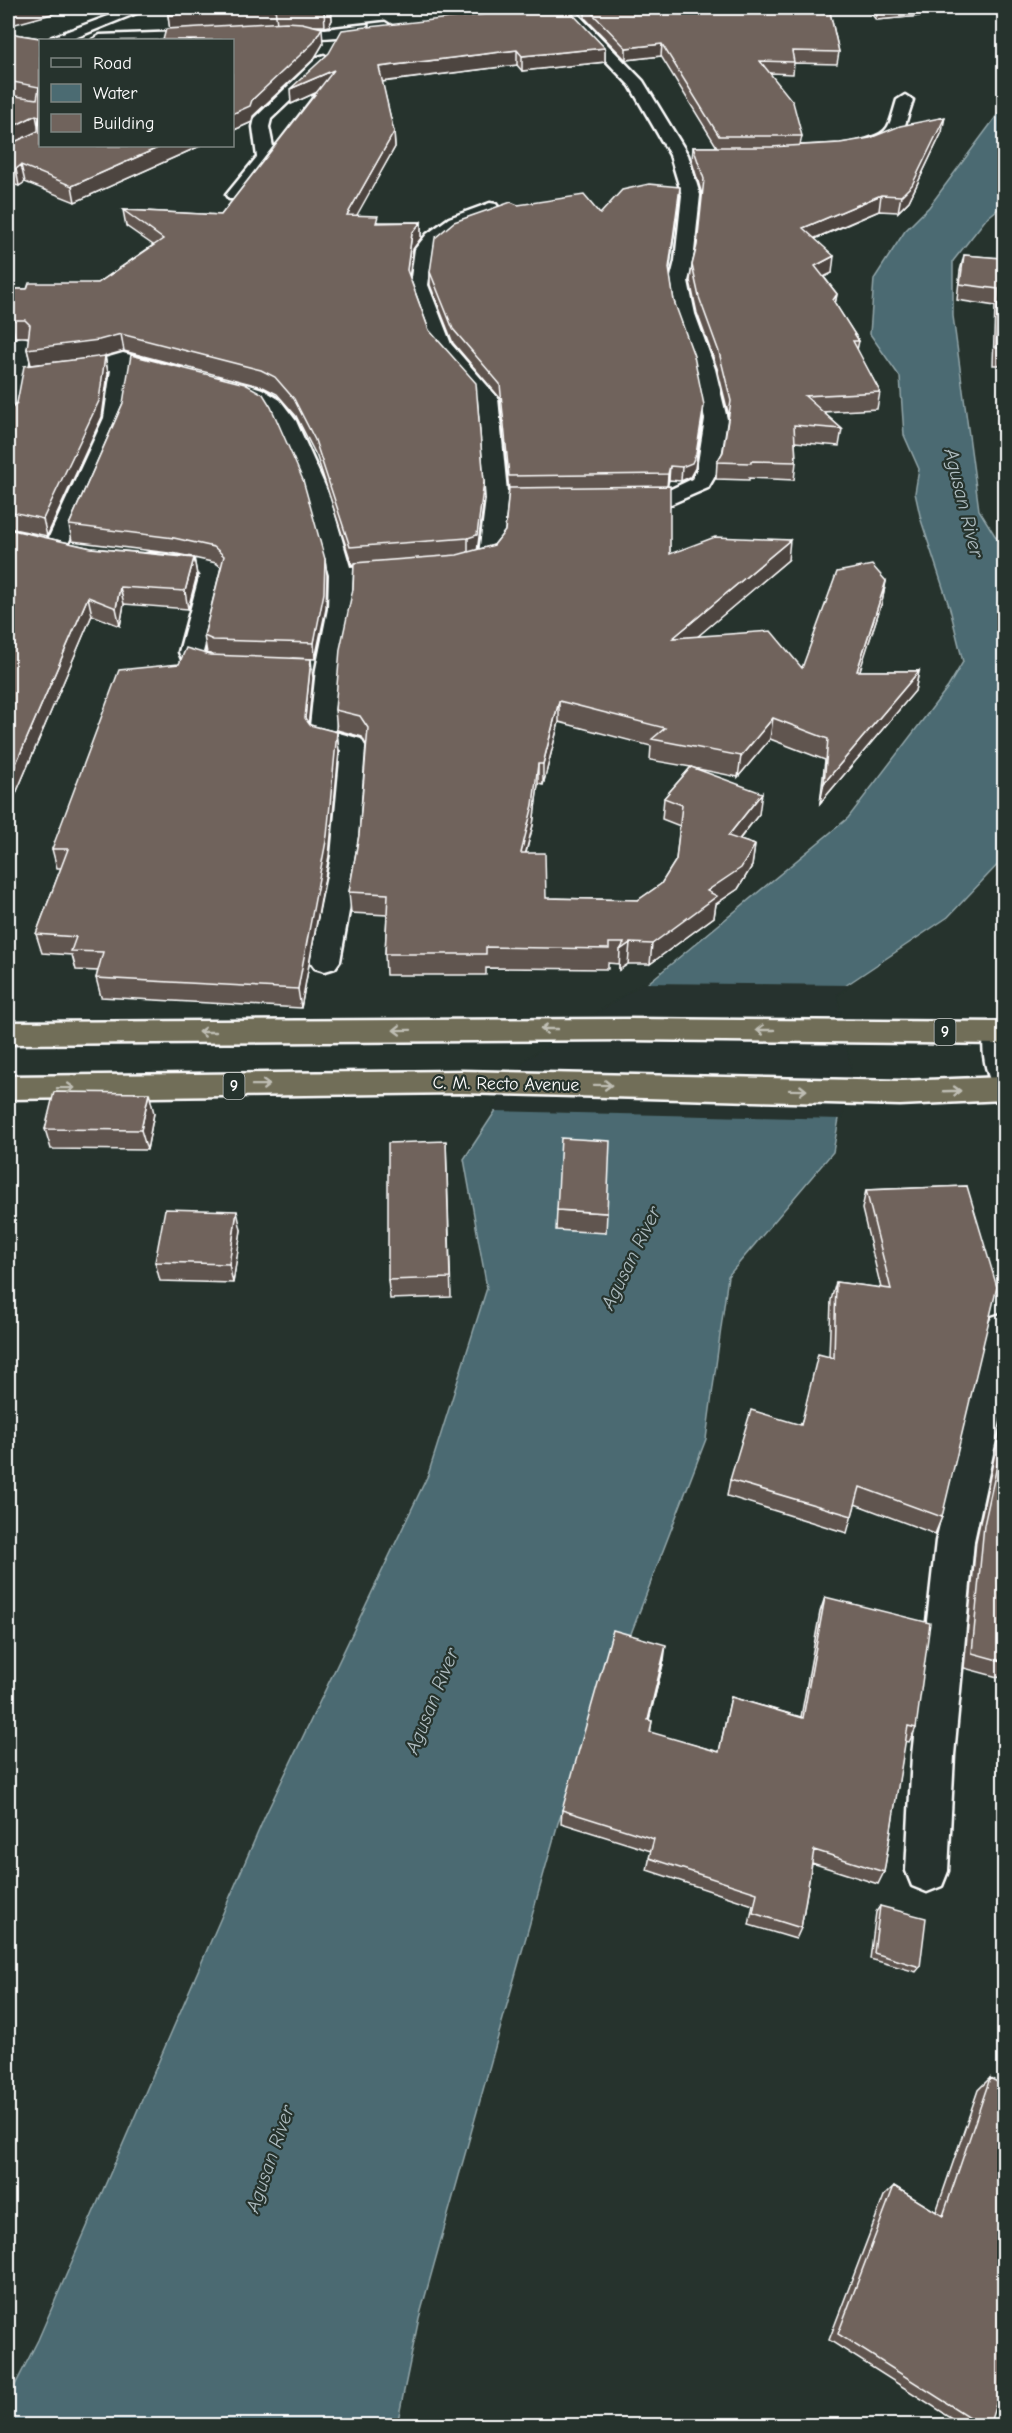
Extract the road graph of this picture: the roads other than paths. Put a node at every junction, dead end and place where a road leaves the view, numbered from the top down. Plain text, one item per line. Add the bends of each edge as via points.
1 (141, 8) edge
2 (586, 10) edge
3 (556, 11) edge
4 (294, 15) dead end
5 (401, 26) edge
6 (229, 34) edge
7 (325, 34) junction
8 (60, 39) edge
9 (122, 39) edge
10 (905, 100) dead end
11 (847, 148) edge
12 (702, 154) edge
13 (679, 155) junction
14 (235, 195) edge
15 (490, 208) edge
16 (22, 343) dead end
17 (123, 359) junction
18 (14, 376) junction
19 (8, 420) edge
20 (497, 499) junction
21 (575, 499) edge
22 (611, 499) edge
23 (55, 548) edge
24 (128, 558) edge
25 (436, 568) edge
26 (412, 570) edge
27 (341, 575) junction
28 (247, 666) edge
29 (326, 962) dead end
30 (8, 1033) edge
31 (1001, 1033) edge
32 (1005, 1078) edge
33 (8, 1088) edge
34 (1005, 1089) edge
35 (1005, 1327) edge
36 (927, 1870) dead end

1 - 8 street
2 - 3 street
3 - 13 street via 637,84
4 - 7 street via 263,29
5 - 7 street
6 - 9 street
7 - 14 street via 334,42 322,63 263,118 266,157
10 - 11 street via 897,133 891,140
12 - 13 street
13 - 22 street via 691,195 679,281 716,418 708,469 700,483 671,497
15 - 20 street via 455,222 433,238 424,249 419,285 442,346 488,398
16 - 18 street
17 - 18 street via 105,365
17 - 23 street via 114,418
17 - 27 street via 255,393 273,404 318,495
18 - 19 street via 15,397
20 - 21 street
20 - 25 street via 490,556 472,565
24 - 28 street via 212,570 191,652 193,659 213,665
26 - 27 street
27 - 29 street via 340,609 317,668 322,736 354,749 345,855
31 -> 30 highway, 9 via 460,1028
31 - 32 street
33 -> 34 highway, C. M. Recto Avenue / 9 via 461,1082 900,1093
35 - 36 street via 955,1541 933,1755

